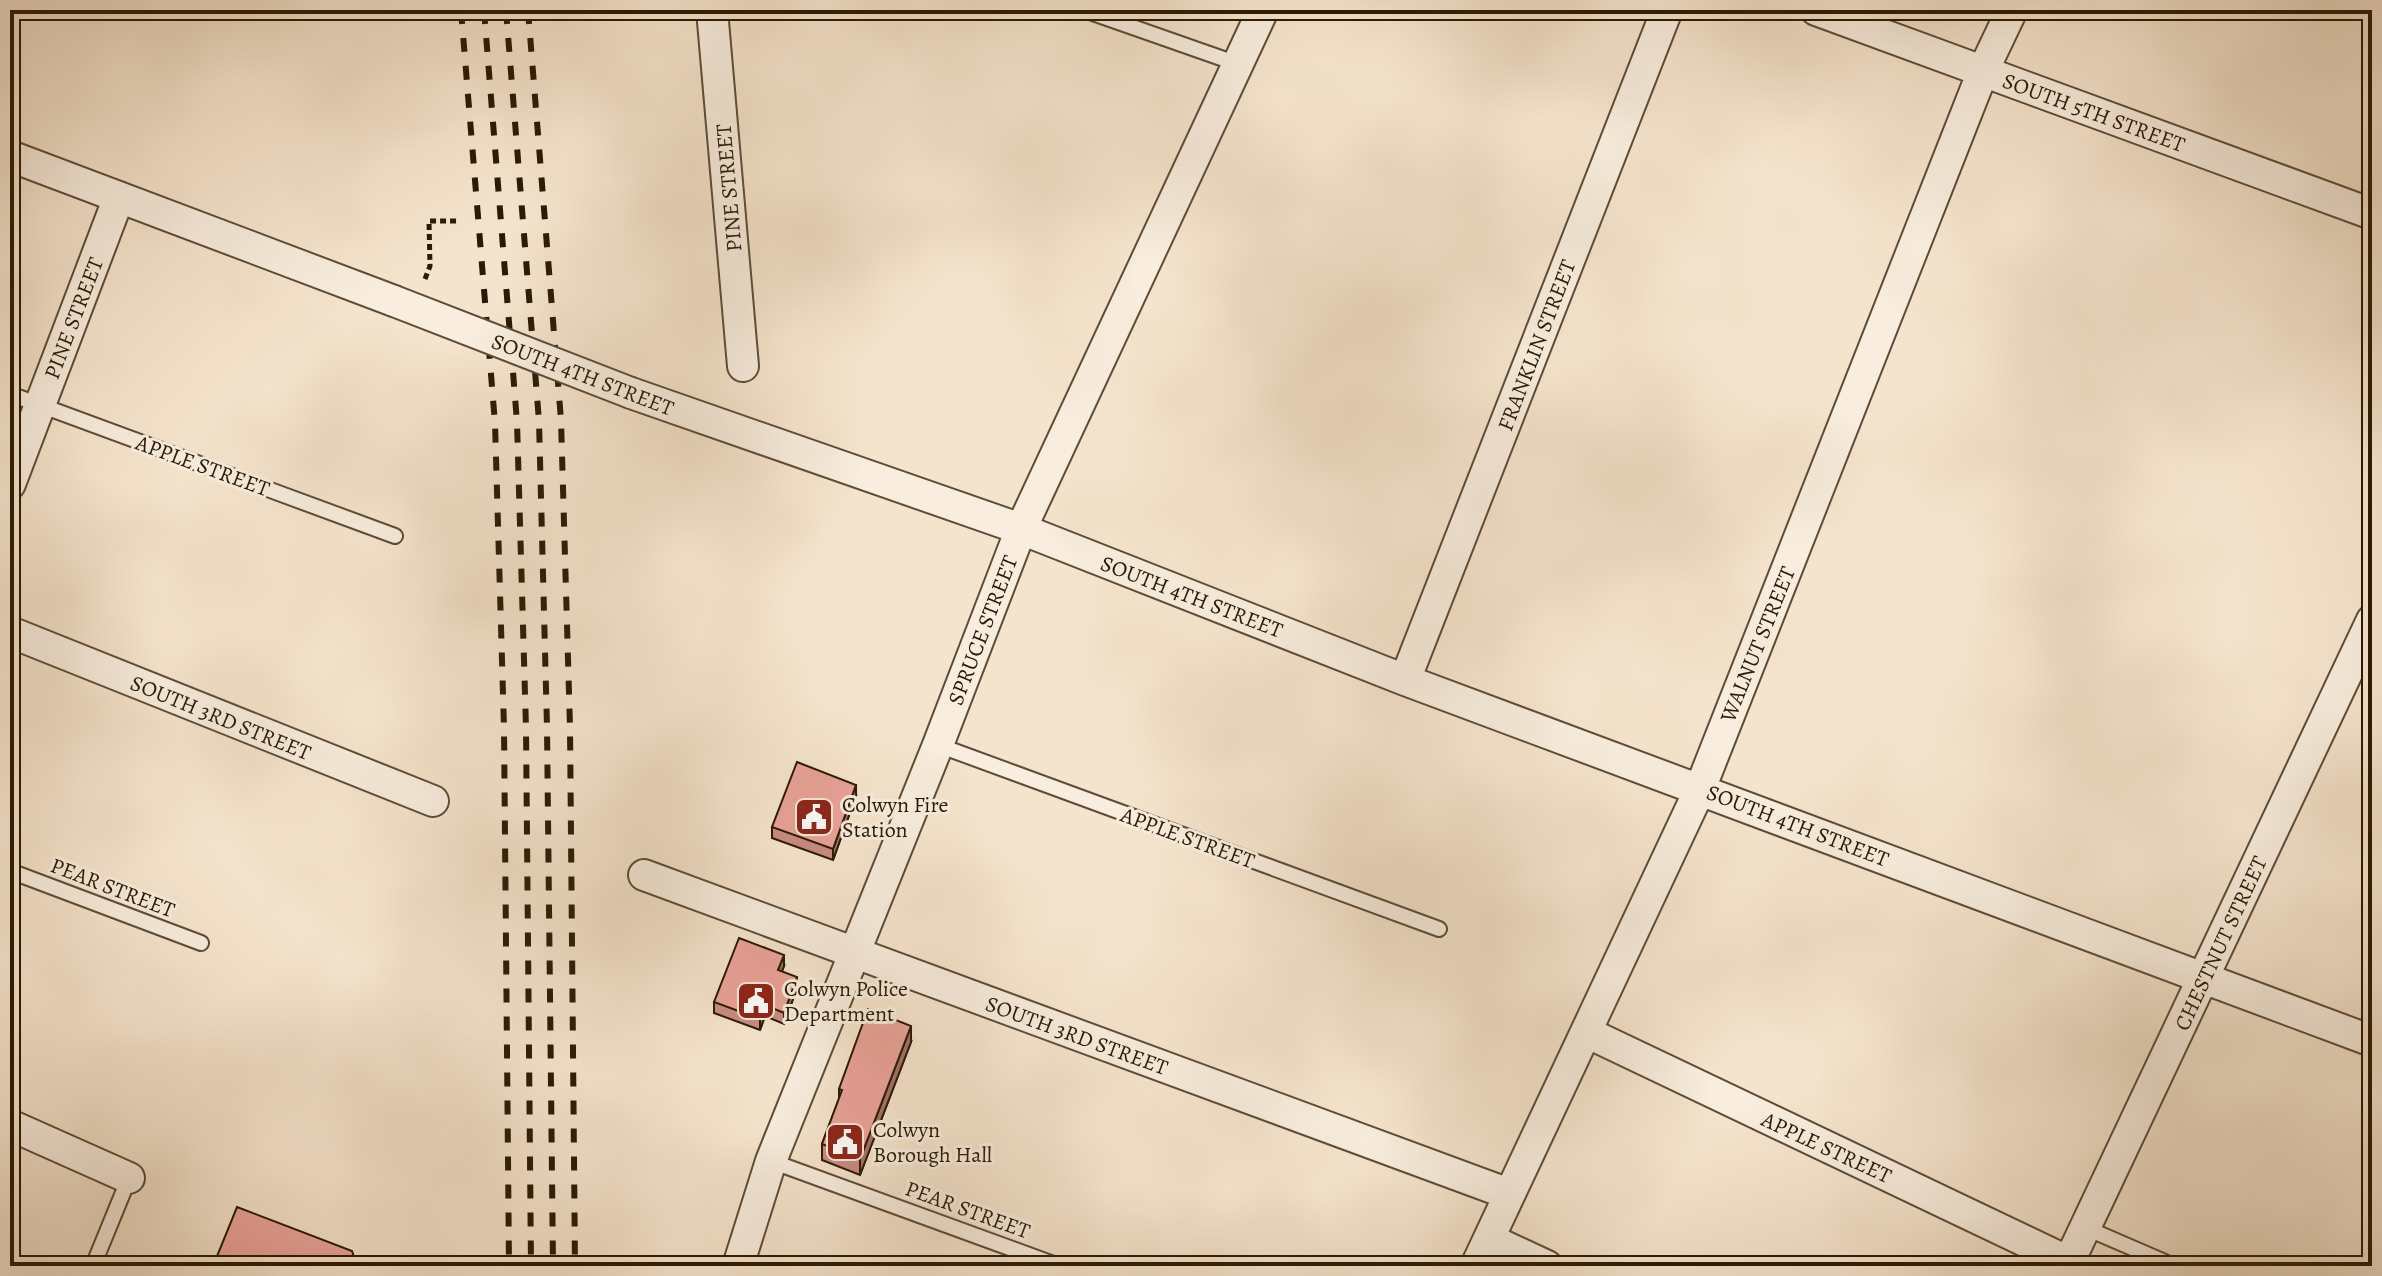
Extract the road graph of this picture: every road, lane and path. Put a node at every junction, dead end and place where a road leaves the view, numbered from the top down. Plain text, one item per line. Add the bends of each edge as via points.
1 (712, 10) edge
2 (1084, 10) edge
3 (1263, 10) edge
4 (1667, 10) edge
5 (1816, 10) edge
6 (2012, 10) edge
7 (1238, 64) junction
8 (1983, 71) junction
9 (10, 156) edge
10 (119, 197) junction
11 (2372, 214) edge
12 (458, 221) dead end
13 (426, 277) dead end
14 (743, 366) dead end
15 (10, 394) edge
16 (40, 405) junction
17 (10, 484) edge
18 (1021, 529) junction
19 (395, 536) dead end
20 (2372, 620) edge
21 (10, 632) edge
22 (1405, 680) junction
23 (938, 745) junction
24 (1700, 789) junction
25 (433, 801) dead end
26 (10, 871) edge
27 (644, 875) dead end
28 (1439, 929) dead end
29 (201, 943) dead end
30 (854, 954) junction
31 (2203, 978) junction
32 (1586, 1032) junction
33 (2372, 1041) edge
34 (10, 1125) edge
35 (771, 1161) junction
36 (129, 1178) joint
37 (1509, 1194) junction
38 (2086, 1228) junction
39 (1489, 1239) junction
40 (2068, 1264) edge
41 (93, 1266) edge
42 (738, 1266) edge
43 (1059, 1266) edge
44 (1476, 1266) edge
45 (1547, 1266) edge
46 (2174, 1266) edge

1 - 14 street, PINE STREET
2 - 7 lane
3 - 7 street, SPRUCE STREET
4 - 22 street, FRANKLIN STREET
5 - 8 street, SOUTH 5TH STREET
6 - 8 street, WALNUT STREET
7 - 18 street, SPRUCE STREET
8 - 11 street, SOUTH 5TH STREET
8 - 24 street, WALNUT STREET
9 - 10 street, SOUTH 4TH STREET
10 - 16 street, PINE STREET
10 - 18 street, SOUTH 4TH STREET, bridge via 631,393
12 - 13 path via 429,221
15 - 16 lane, APPLE STREET
16 - 17 street, PINE STREET
16 - 19 lane, APPLE STREET
18 - 22 street, SOUTH 4TH STREET
18 - 23 street, SPRUCE STREET
20 - 31 street, CHESTNUT STREET
21 - 25 street, SOUTH 3RD STREET
22 - 24 street, SOUTH 4TH STREET
23 - 28 lane, APPLE STREET
23 - 30 street, SPRUCE STREET
24 - 31 street, SOUTH 4TH STREET
24 - 32 street, WALNUT STREET
26 - 29 lane, PEAR STREET
27 - 30 street, SOUTH 3RD STREET
30 - 35 street, SPRUCE STREET
30 - 37 street, SOUTH 3RD STREET
31 - 33 street, SOUTH 4TH STREET
31 - 38 street, CHESTNUT STREET
32 - 37 street, WALNUT STREET
32 - 40 street, APPLE STREET
34 - 36 street
35 - 42 street, SPRUCE STREET
35 - 43 lane, PEAR STREET
36 - 41 lane
37 - 39 street, WALNUT STREET
38 - 40 street, CHESTNUT STREET
38 - 46 lane
39 - 44 street, WALNUT STREET
39 - 45 street

